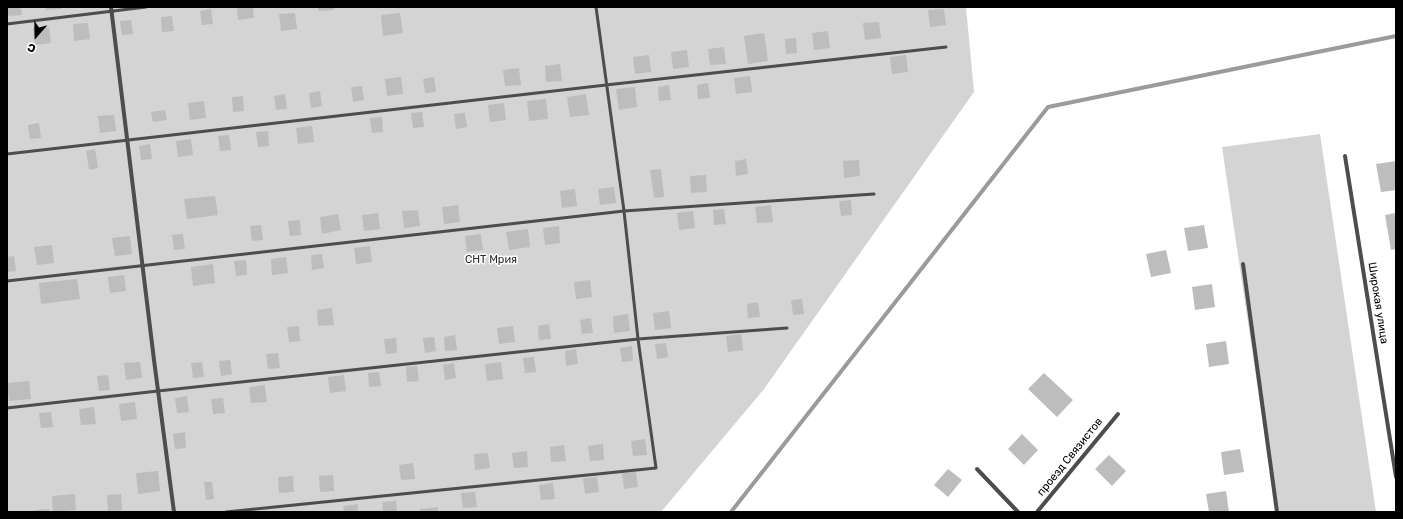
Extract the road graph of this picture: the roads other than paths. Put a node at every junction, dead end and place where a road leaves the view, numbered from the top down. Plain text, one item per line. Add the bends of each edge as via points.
1 (146, 7) edge
2 (596, 7) edge
3 (111, 9) edge
4 (7, 24) edge
5 (946, 47) dead end
6 (606, 84) junction
7 (127, 140) junction
8 (7, 154) edge
9 (1345, 156) dead end
10 (874, 194) dead end
11 (624, 212) junction
12 (1243, 264) dead end
13 (143, 266) junction
14 (7, 281) edge
15 (787, 328) dead end
16 (638, 339) junction
17 (158, 390) junction
18 (7, 408) edge
19 (1118, 414) dead end
20 (977, 469) dead end
21 (1396, 477) edge
22 (174, 512) edge
23 (226, 512) edge
24 (1018, 512) edge
25 (1037, 512) edge
26 (1277, 512) edge

1 - 3 lane
2 - 6 lane
3 - 4 lane
3 - 7 street
5 - 6 lane
6 - 7 lane
6 - 11 lane
7 - 8 lane
7 - 13 street
9 - 21 street, Широкая улица
10 - 11 lane
11 - 13 lane
11 - 16 lane
12 - 26 street
13 - 14 lane
13 - 17 street
15 - 16 lane
16 - 17 lane
16 - 23 lane via 656,468
17 - 18 lane
17 - 22 street
19 - 25 street, проезд Связистов
20 - 24 street

